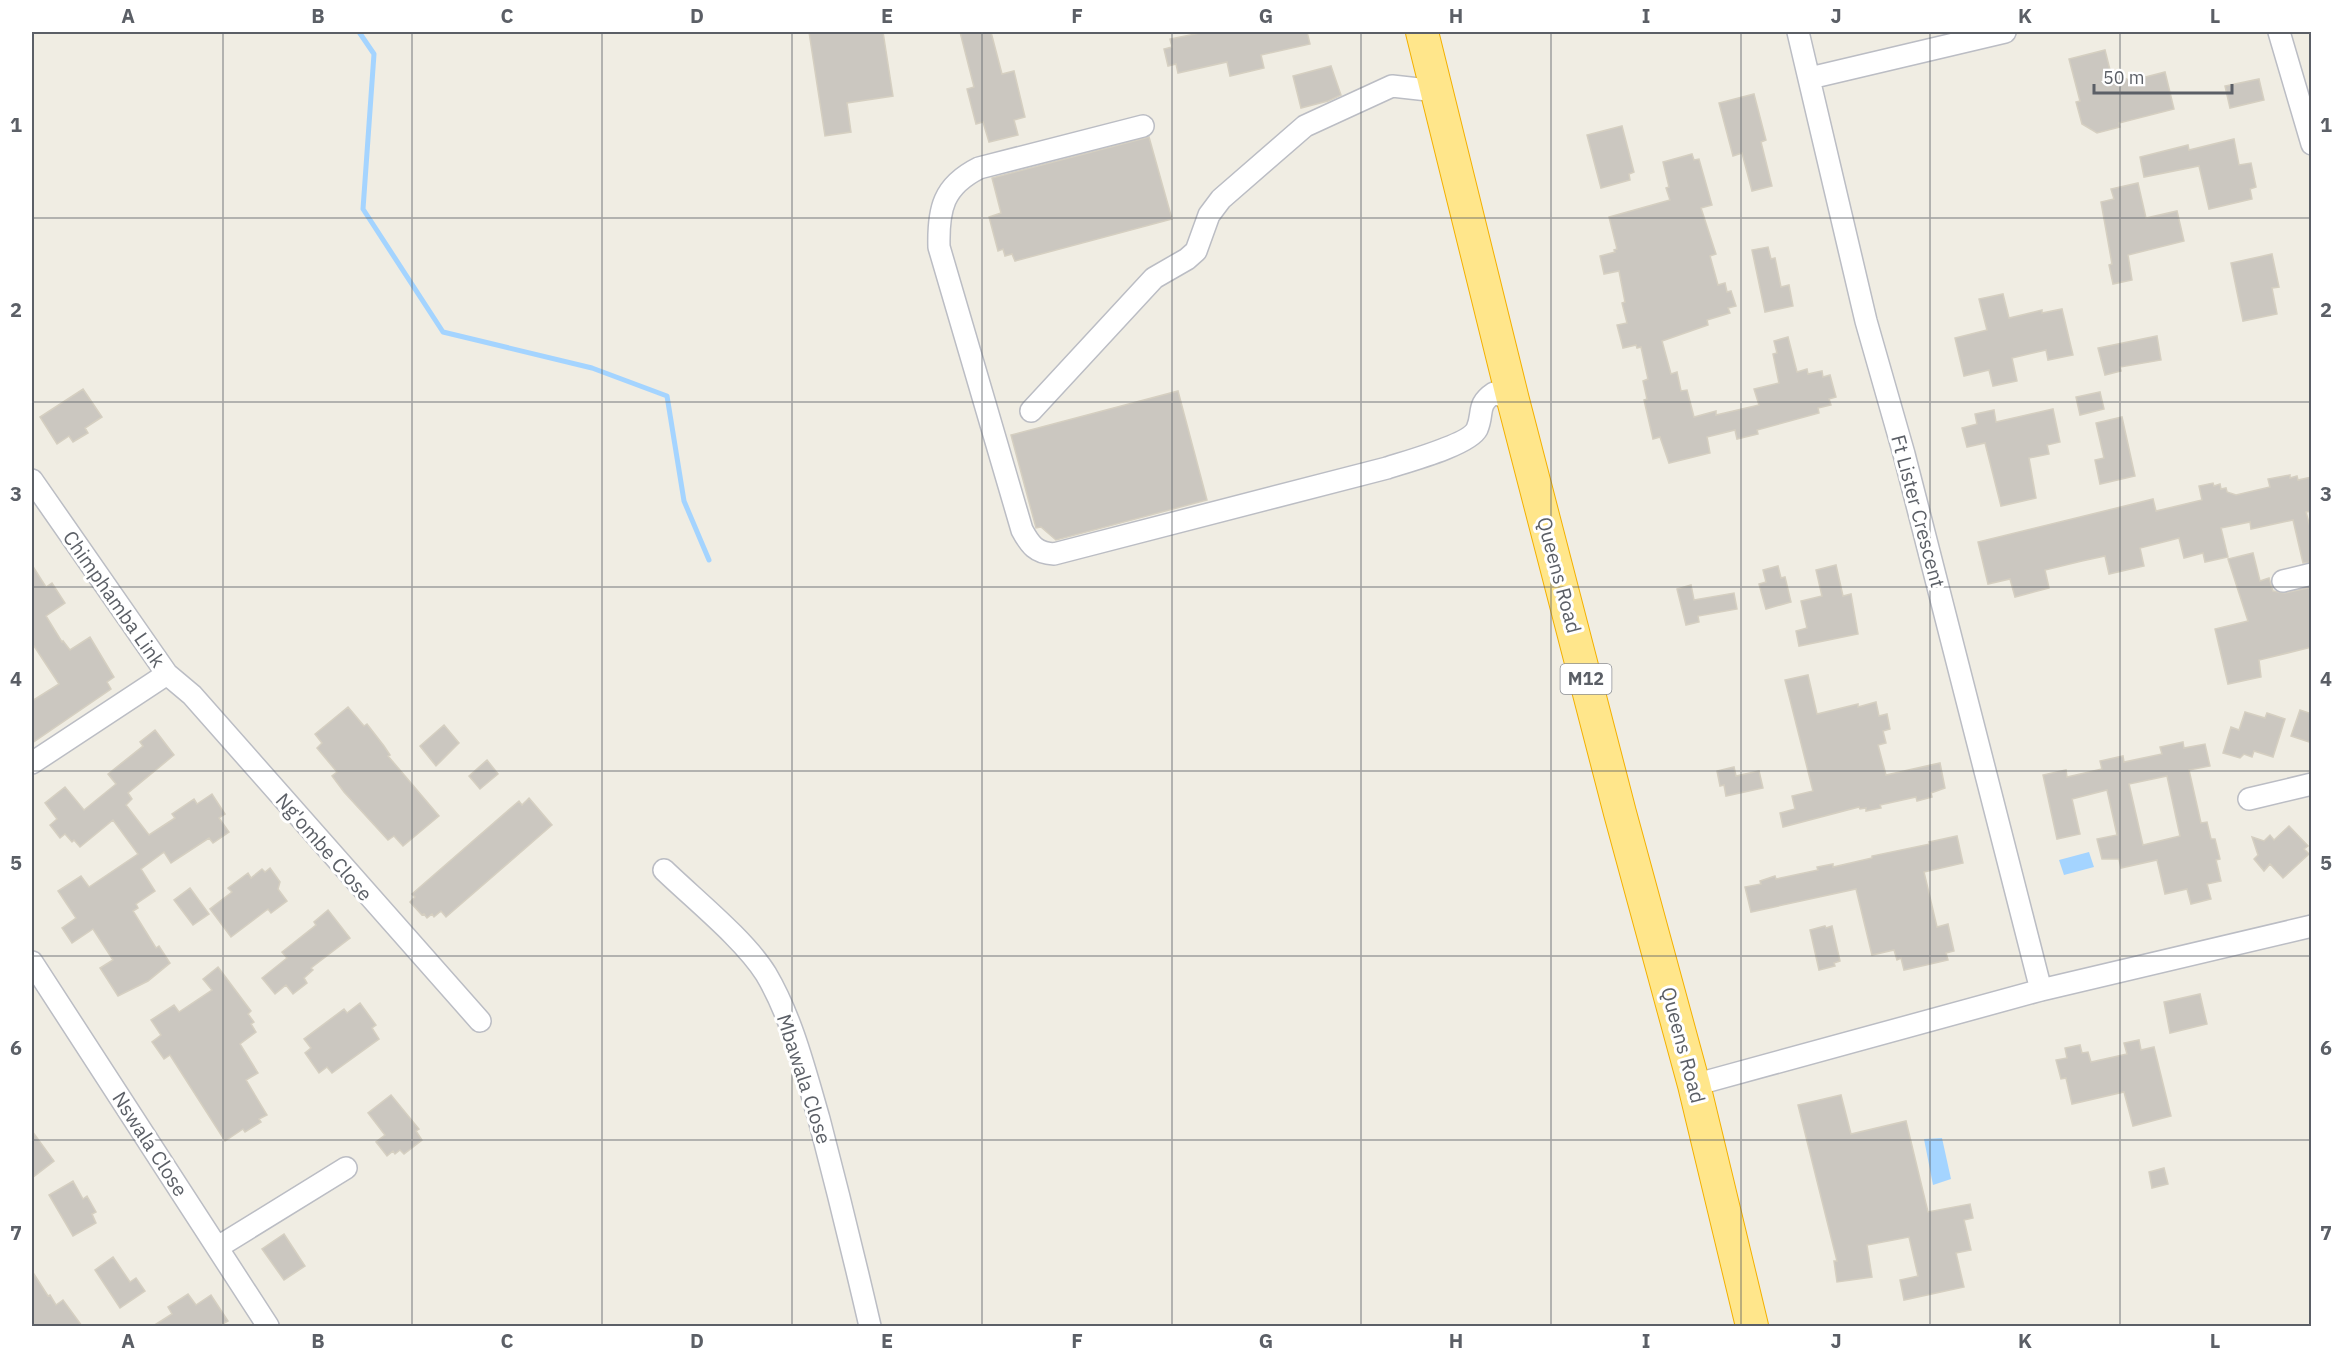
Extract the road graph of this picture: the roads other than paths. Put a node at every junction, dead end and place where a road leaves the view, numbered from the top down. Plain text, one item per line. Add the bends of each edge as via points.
1 (1422, 32) edge
2 (1798, 32) edge
3 (2005, 32) edge
4 (2279, 32) edge
5 (1810, 78) junction
6 (1437, 91) junction
7 (1143, 126) dead end
8 (2312, 144) edge
9 (1513, 400) junction
10 (1031, 411) dead end
11 (32, 480) edge
12 (2312, 574) edge
13 (2283, 581) dead end
14 (167, 674) junction
15 (32, 763) edge
16 (2312, 784) edge
17 (2249, 799) dead end
18 (664, 870) dead end
19 (2312, 926) edge
20 (32, 962) edge
21 (2041, 990) junction
22 (480, 1021) dead end
23 (1694, 1085) junction
24 (346, 1168) dead end
25 (218, 1247) junction
26 (267, 1326) edge
27 (870, 1326) edge
28 (1752, 1326) edge

1 - 6 highway, Queens Road / M12
2 - 5 street, Ft Lister Crescent
3 - 5 street
4 - 8 street
5 - 21 street, Ft Lister Crescent via 1866,321 1907,465
6 - 9 highway, Queens Road / M12
6 - 10 street via 1392,86 1305,126 1221,200 1209,215 1196,251 1154,278
7 - 9 street via 979,168 961,177 942,208 939,247 1022,530 1035,549 1042,554 1054,554 1387,468 1471,437 1477,430 1482,405 1494,393
9 - 23 highway, Queens Road / M12
11 - 14 street, Chimphamba Link
12 - 13 street
14 - 15 street, Chimphamba Link
14 - 22 street, Ng'ombe Close via 192,695
16 - 17 street
18 - 27 street, Mbawala Close via 747,950 766,974 783,1011 804,1066
19 - 21 street
20 - 25 street, Nswala Close
21 - 23 street
23 - 28 highway, Queens Road / M12
24 - 25 street
25 - 26 street, Nswala Close

